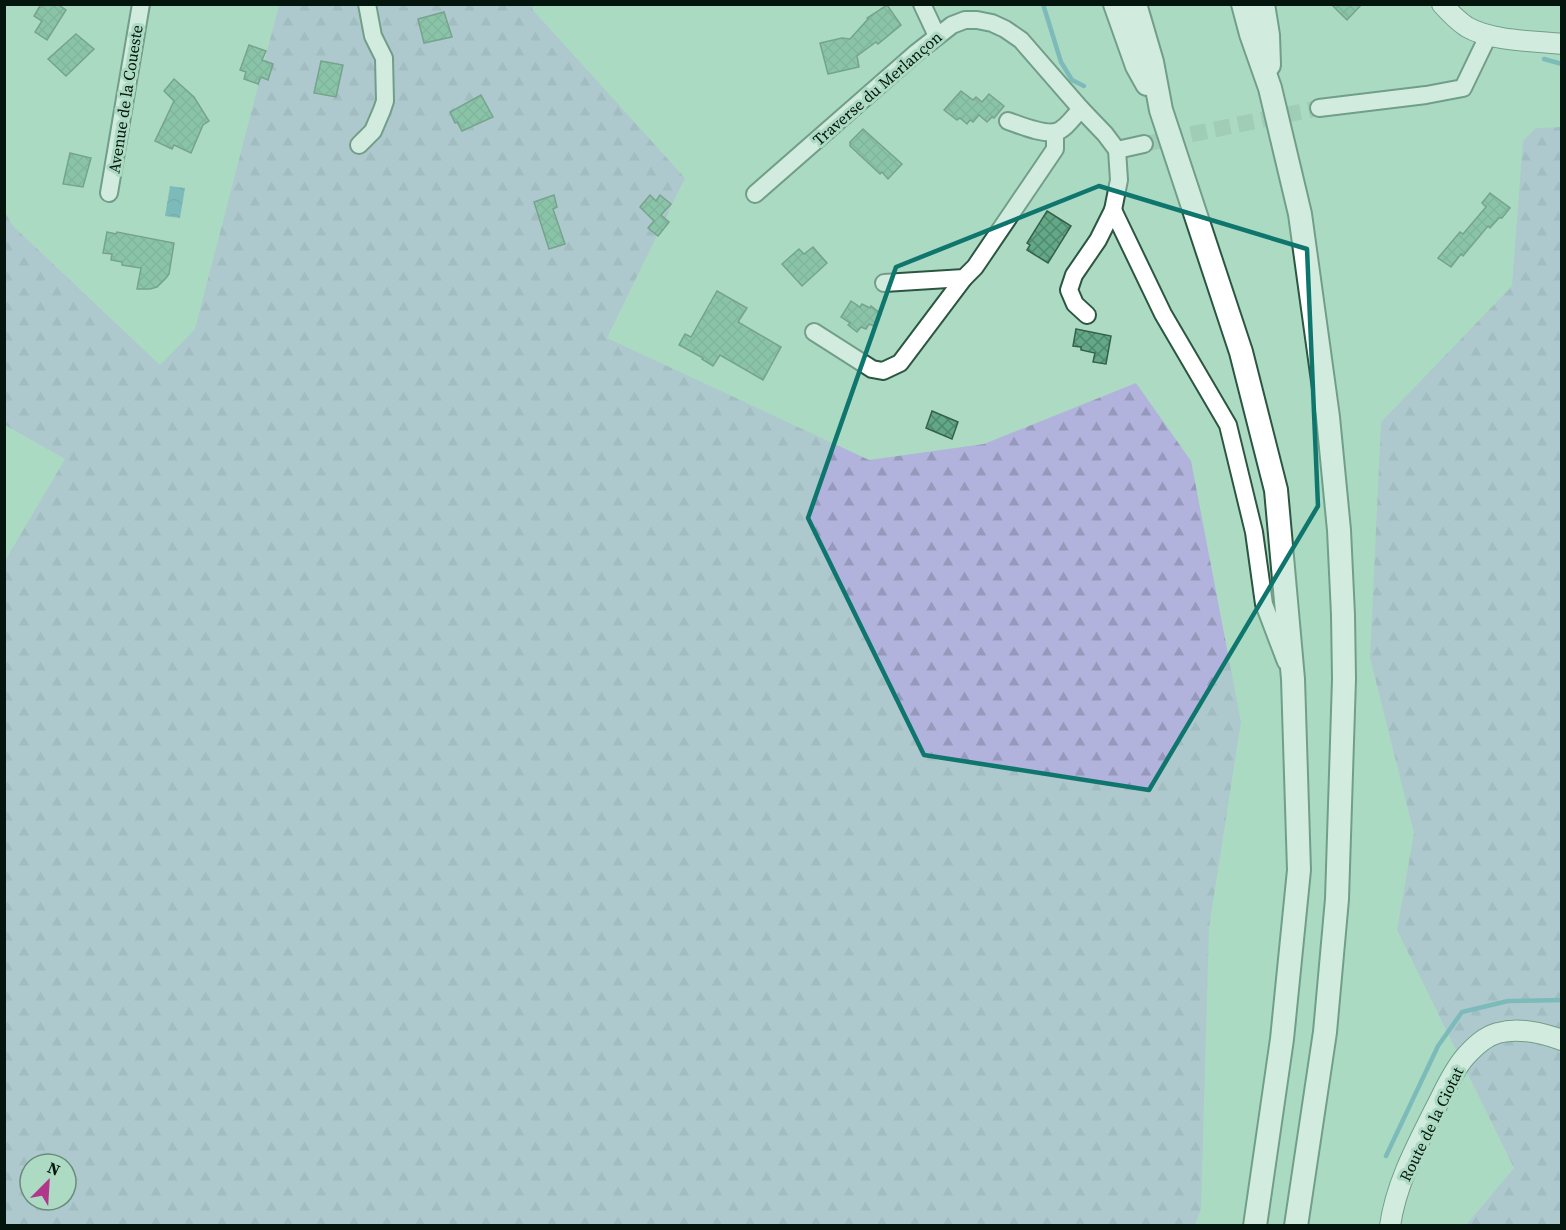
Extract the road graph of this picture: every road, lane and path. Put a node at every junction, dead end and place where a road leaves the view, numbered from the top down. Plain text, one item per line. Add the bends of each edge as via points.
1 (141, 4) edge
2 (367, 4) edge
3 (922, 4) edge
4 (1115, 4) edge
5 (1135, 4) edge
6 (1243, 4) edge
7 (1263, 4) edge
8 (1442, 4) edge
9 (937, 36) junction
10 (1488, 36) junction
11 (1562, 44) edge
12 (1270, 88) junction
13 (1319, 108) tunnel mouth
14 (1081, 109) junction
15 (1161, 110) junction
16 (1008, 121) dead end
17 (1055, 132) junction
18 (1144, 144) tunnel mouth
19 (359, 145) dead end
20 (1117, 150) junction
21 (110, 193) dead end
22 (755, 194) dead end
23 (1113, 210) junction
24 (964, 278) junction
25 (884, 283) dead end
26 (1087, 315) dead end
27 (814, 332) dead end
28 (1293, 679) junction
29 (1562, 1040) edge
30 (1255, 1226) edge
31 (1296, 1226) edge
32 (1390, 1226) edge

1 - 21 street, Avenue de la Coueste
2 - 19 street via 373,36 384,58 385,101 373,131
3 - 9 street
4 - 15 highway via 1137,66
5 - 15 highway
6 - 12 highway
7 - 12 highway
8 - 10 main road via 1468,27
9 - 14 street, Traverse du Merlançon via 965,20 1005,29 1021,40
9 - 22 street, Traverse du Merlançon
10 - 11 main road
10 - 13 street via 1462,88
12 - 31 highway via 1300,214 1328,417 1343,615 1337,899 1325,1032
14 - 17 street
14 - 20 street, Traverse du Merlançon
15 - 28 highway via 1241,352 1275,490
16 - 17 street
17 - 24 street via 1055,149
18 - 20 street
20 - 23 street via 1119,180
23 - 26 street via 1069,290 1075,304
23 - 28 street via 1163,314 1228,425 1254,532 1264,603
24 - 25 street
24 - 27 street via 900,363 883,371 872,369
28 - 30 highway via 1299,870 1282,1039
29 - 32 main road, Route de la Ciotat via 1519,1030 1497,1033 1464,1058 1406,1167

